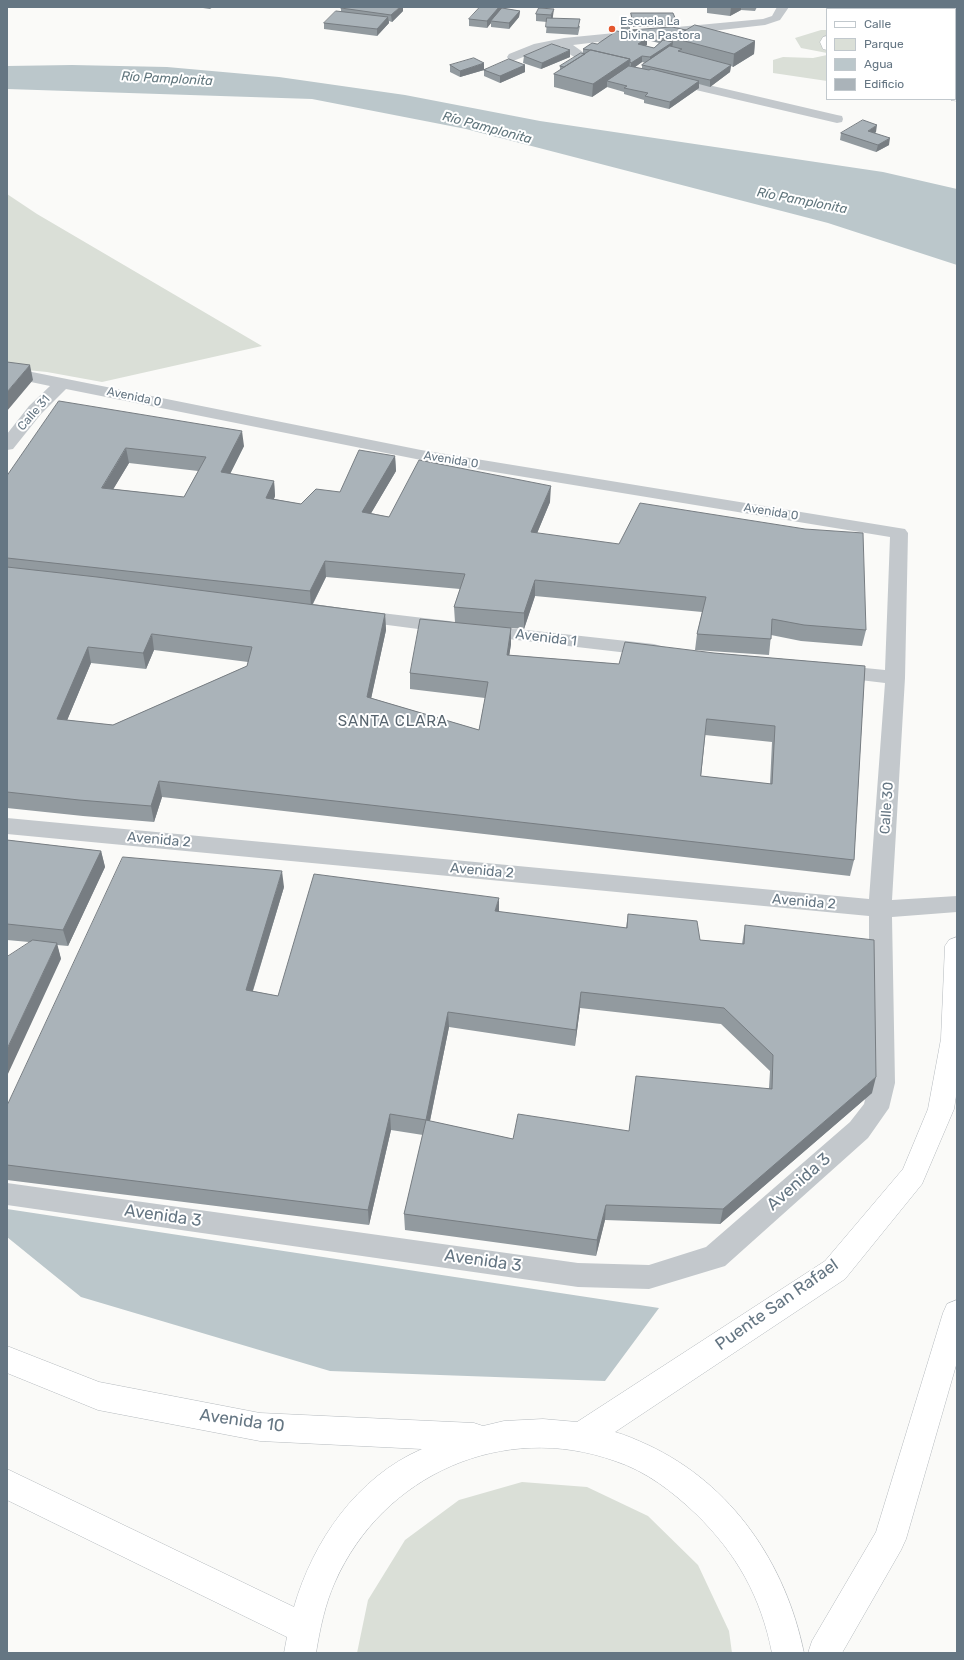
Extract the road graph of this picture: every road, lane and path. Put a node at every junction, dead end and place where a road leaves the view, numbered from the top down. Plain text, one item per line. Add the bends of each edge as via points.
1 (783, 7) edge
2 (665, 33) edge
3 (649, 34) edge
4 (564, 42) junction
5 (513, 57) dead end
6 (617, 67) edge
7 (662, 78) edge
8 (837, 119) dead end
9 (7, 372) edge
10 (63, 382) junction
11 (7, 445) edge
12 (899, 533) joint
13 (340, 614) edge
14 (673, 652) edge
15 (816, 669) edge
16 (895, 678) junction
17 (7, 826) edge
18 (957, 904) edge
19 (880, 909) junction
20 (957, 946) edge
21 (882, 1083) joint
22 (7, 1194) edge
23 (957, 1313) edge
24 (7, 1359) edge
25 (582, 1436) junction
26 (487, 1438) junction
27 (7, 1484) edge
28 (302, 1641) edge
29 (788, 1653) edge
30 (824, 1653) edge

1 - 2 street via 776,18 765,22
3 - 4 street
4 - 5 street via 538,47
4 - 6 street via 573,54
7 - 8 street
9 - 10 street, Avenida 0
10 - 11 street, Calle 31 via 35,410
10 - 12 street, Avenida 0 via 421,455
12 - 16 street, Calle 30
13 - 14 street, Avenida 1
15 - 16 street
16 - 19 street, Calle 30
17 - 19 street, Avenida 2
18 - 19 street, Avenida 2
19 - 21 street, Calle 30
20 - 25 main road, Puente San Rafael via 953,1040 941,1109 913,1176 834,1270
21 - 22 street, Avenida 3 via 876,1108 859,1130 714,1257 649,1277 578,1275
23 - 30 main road via 890,1539
24 - 26 main road, Avenida 10 via 98,1396 260,1427
25 - 26 main road via 550,1432 518,1433
25 - 29 main road via 636,1453 662,1467 687,1484 730,1526 749,1551 777,1609
26 - 28 main road via 461,1445 413,1469 391,1484 352,1523 329,1559 312,1599
27 - 28 main road

